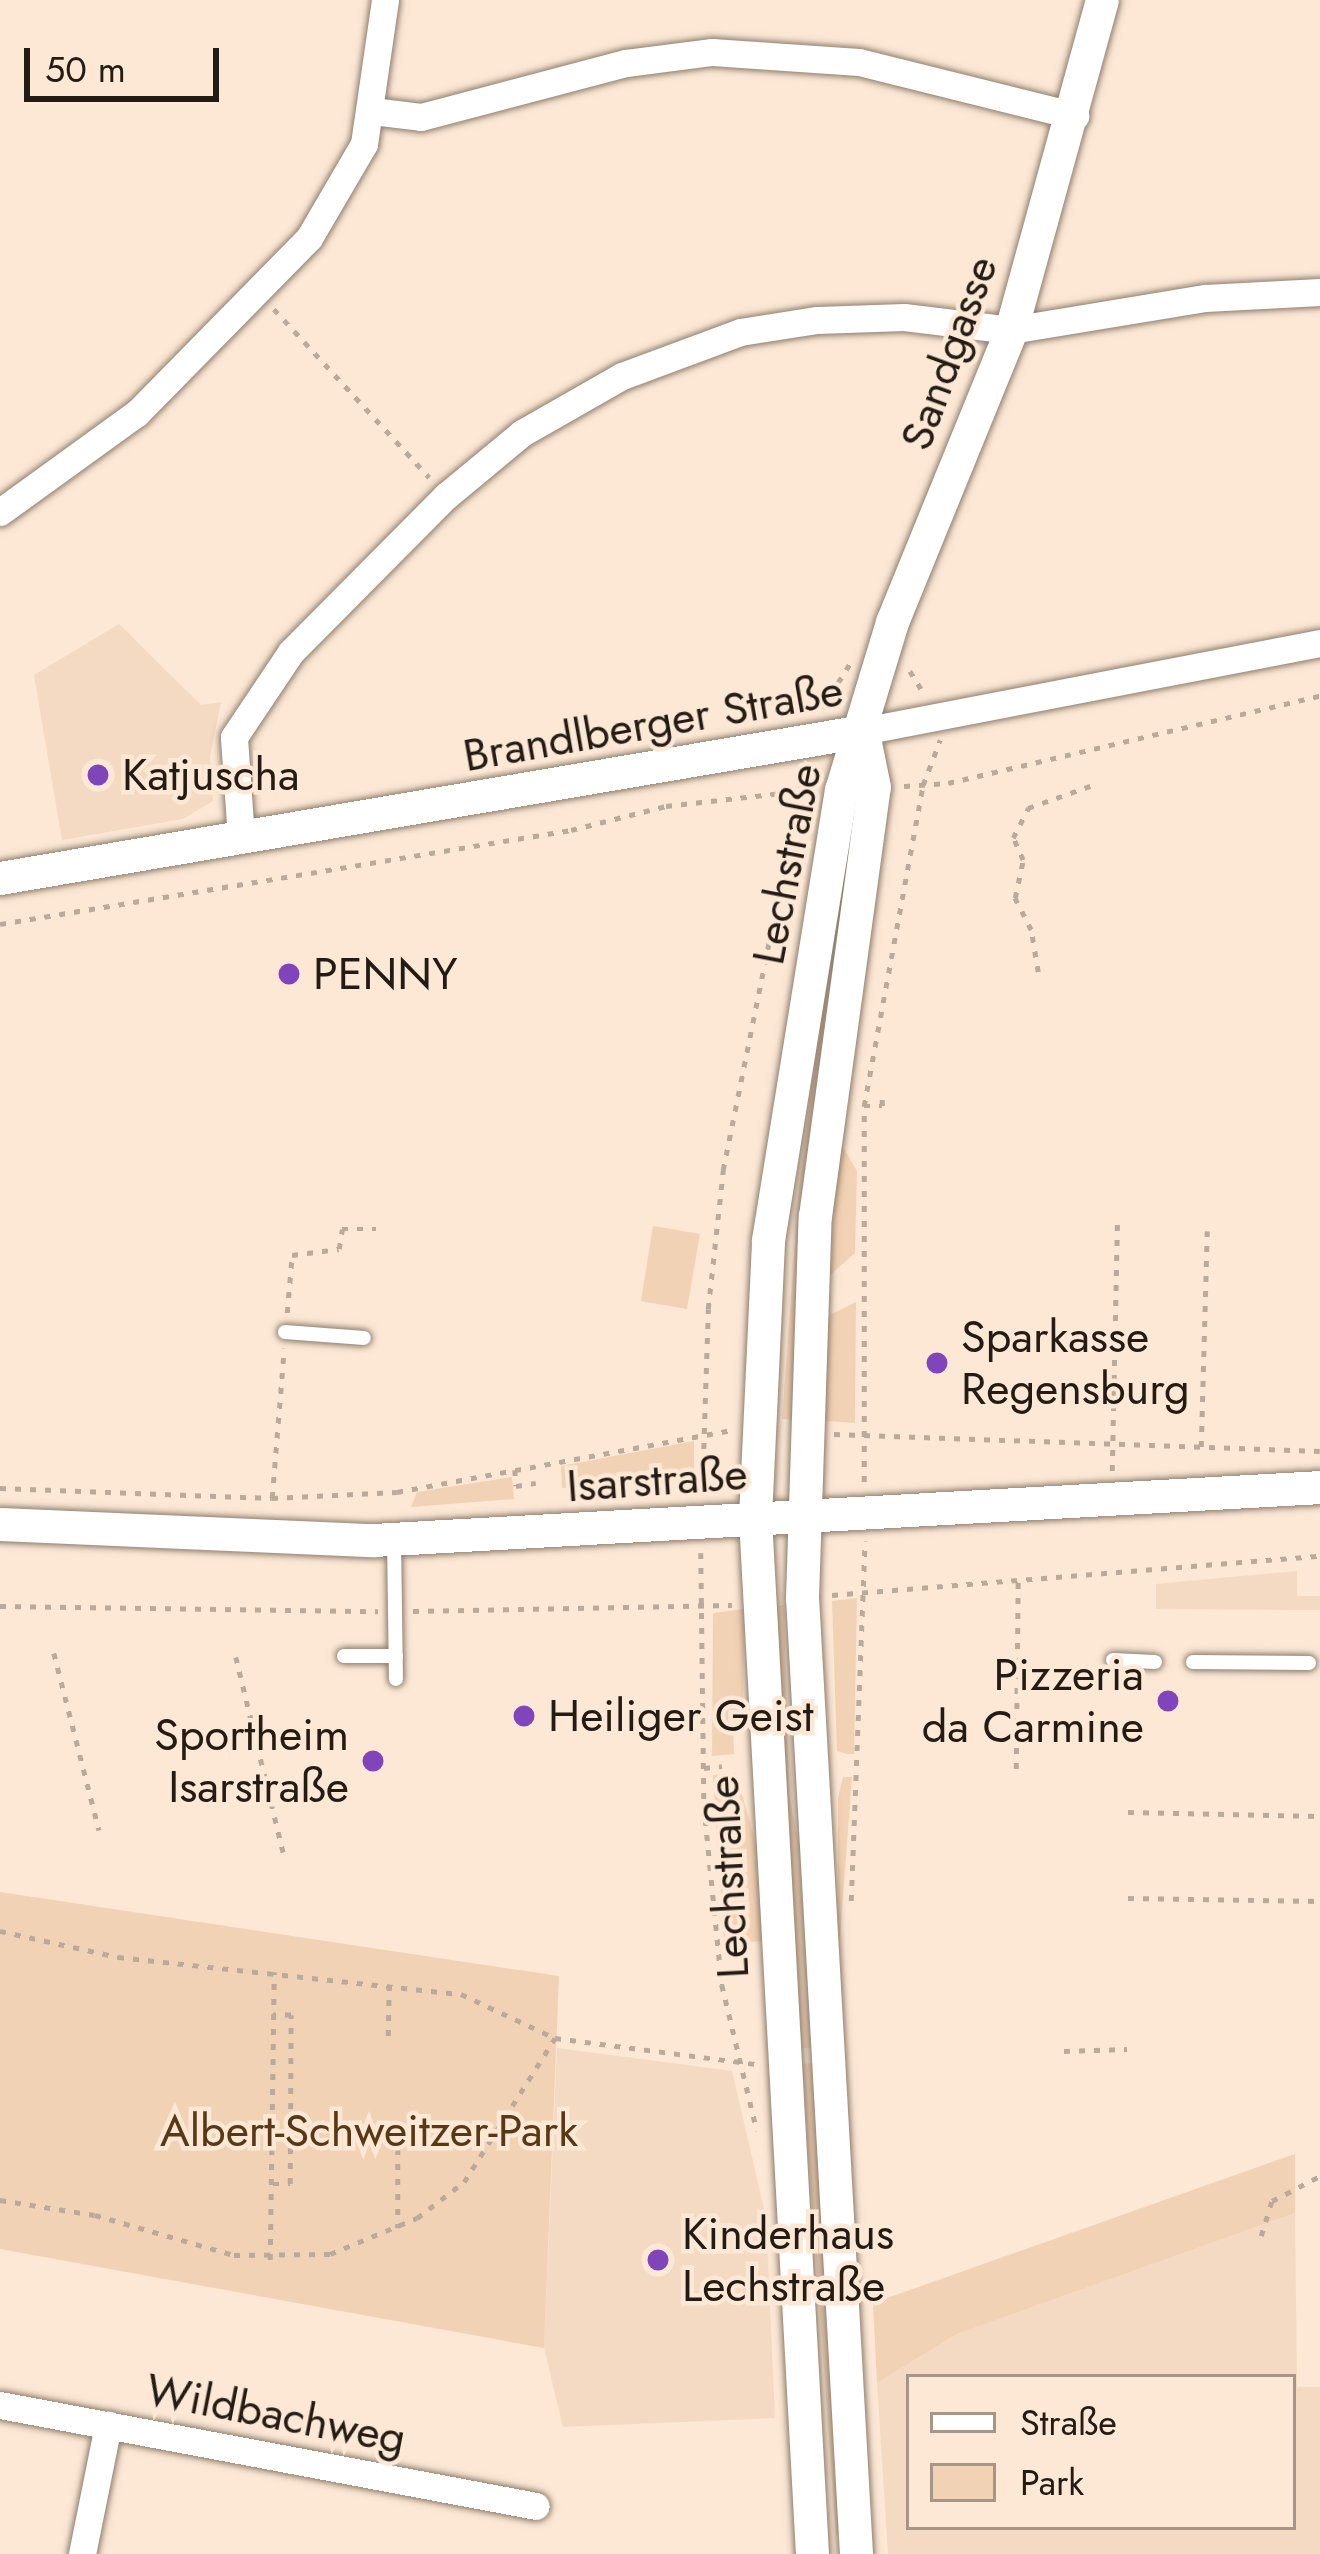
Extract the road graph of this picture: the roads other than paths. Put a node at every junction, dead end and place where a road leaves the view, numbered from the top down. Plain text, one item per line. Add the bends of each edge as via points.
1 (385, 0) edge
2 (1103, 0) edge
3 (372, 111) junction
4 (1075, 116) junction
5 (1320, 292) edge
6 (1011, 329) junction
7 (0, 512) edge
8 (1320, 643) edge
9 (863, 731) junction
10 (858, 788) junction
11 (242, 838) junction
12 (0, 878) edge
13 (285, 1332) dead end
14 (364, 1338) dead end
15 (1320, 1487) edge
16 (755, 1518) junction
17 (804, 1518) junction
18 (0, 1524) edge
19 (394, 1539) junction
20 (396, 1656) junction
21 (344, 1657) dead end
22 (1113, 1660) dead end
23 (1155, 1662) dead end
24 (1193, 1662) dead end
25 (1309, 1663) dead end
26 (396, 1679) dead end
27 (0, 2405) edge
28 (108, 2425) junction
29 (536, 2506) dead end
30 (82, 2554) edge
31 (812, 2554) edge
32 (856, 2554) edge

1 - 3 street
2 - 4 street, Sandgasse
3 - 4 street via 421,117 626,63 712,52 859,62
3 - 7 street via 356,160 310,238 137,413
4 - 6 street, Sandgasse
5 - 6 street via 1204,298
6 - 9 street, Sandgasse via 889,639
6 - 11 street via 904,317 740,332 569,403 446,496 335,604 242,716 230,762
8 - 9 street, Brandlberger Straße
9 - 10 street, Lechstraße
9 - 11 street, Brandlberger Straße
10 - 16 street, Lechstraße via 768,1240
10 - 17 street, Lechstraße via 825,1123
11 - 12 street, Brandlberger Straße
13 - 14 lane
15 - 17 street, Isarstraße
16 - 17 street, Isarstraße
16 - 19 street, Isarstraße
16 - 31 street, Lechstraße
17 - 32 street, Lechstraße
18 - 19 street, Isarstraße
19 - 20 lane
20 - 21 lane
20 - 26 lane
22 - 23 lane
24 - 25 lane
27 - 28 street, Wildbachweg
28 - 29 street, Wildbachweg
28 - 30 street

